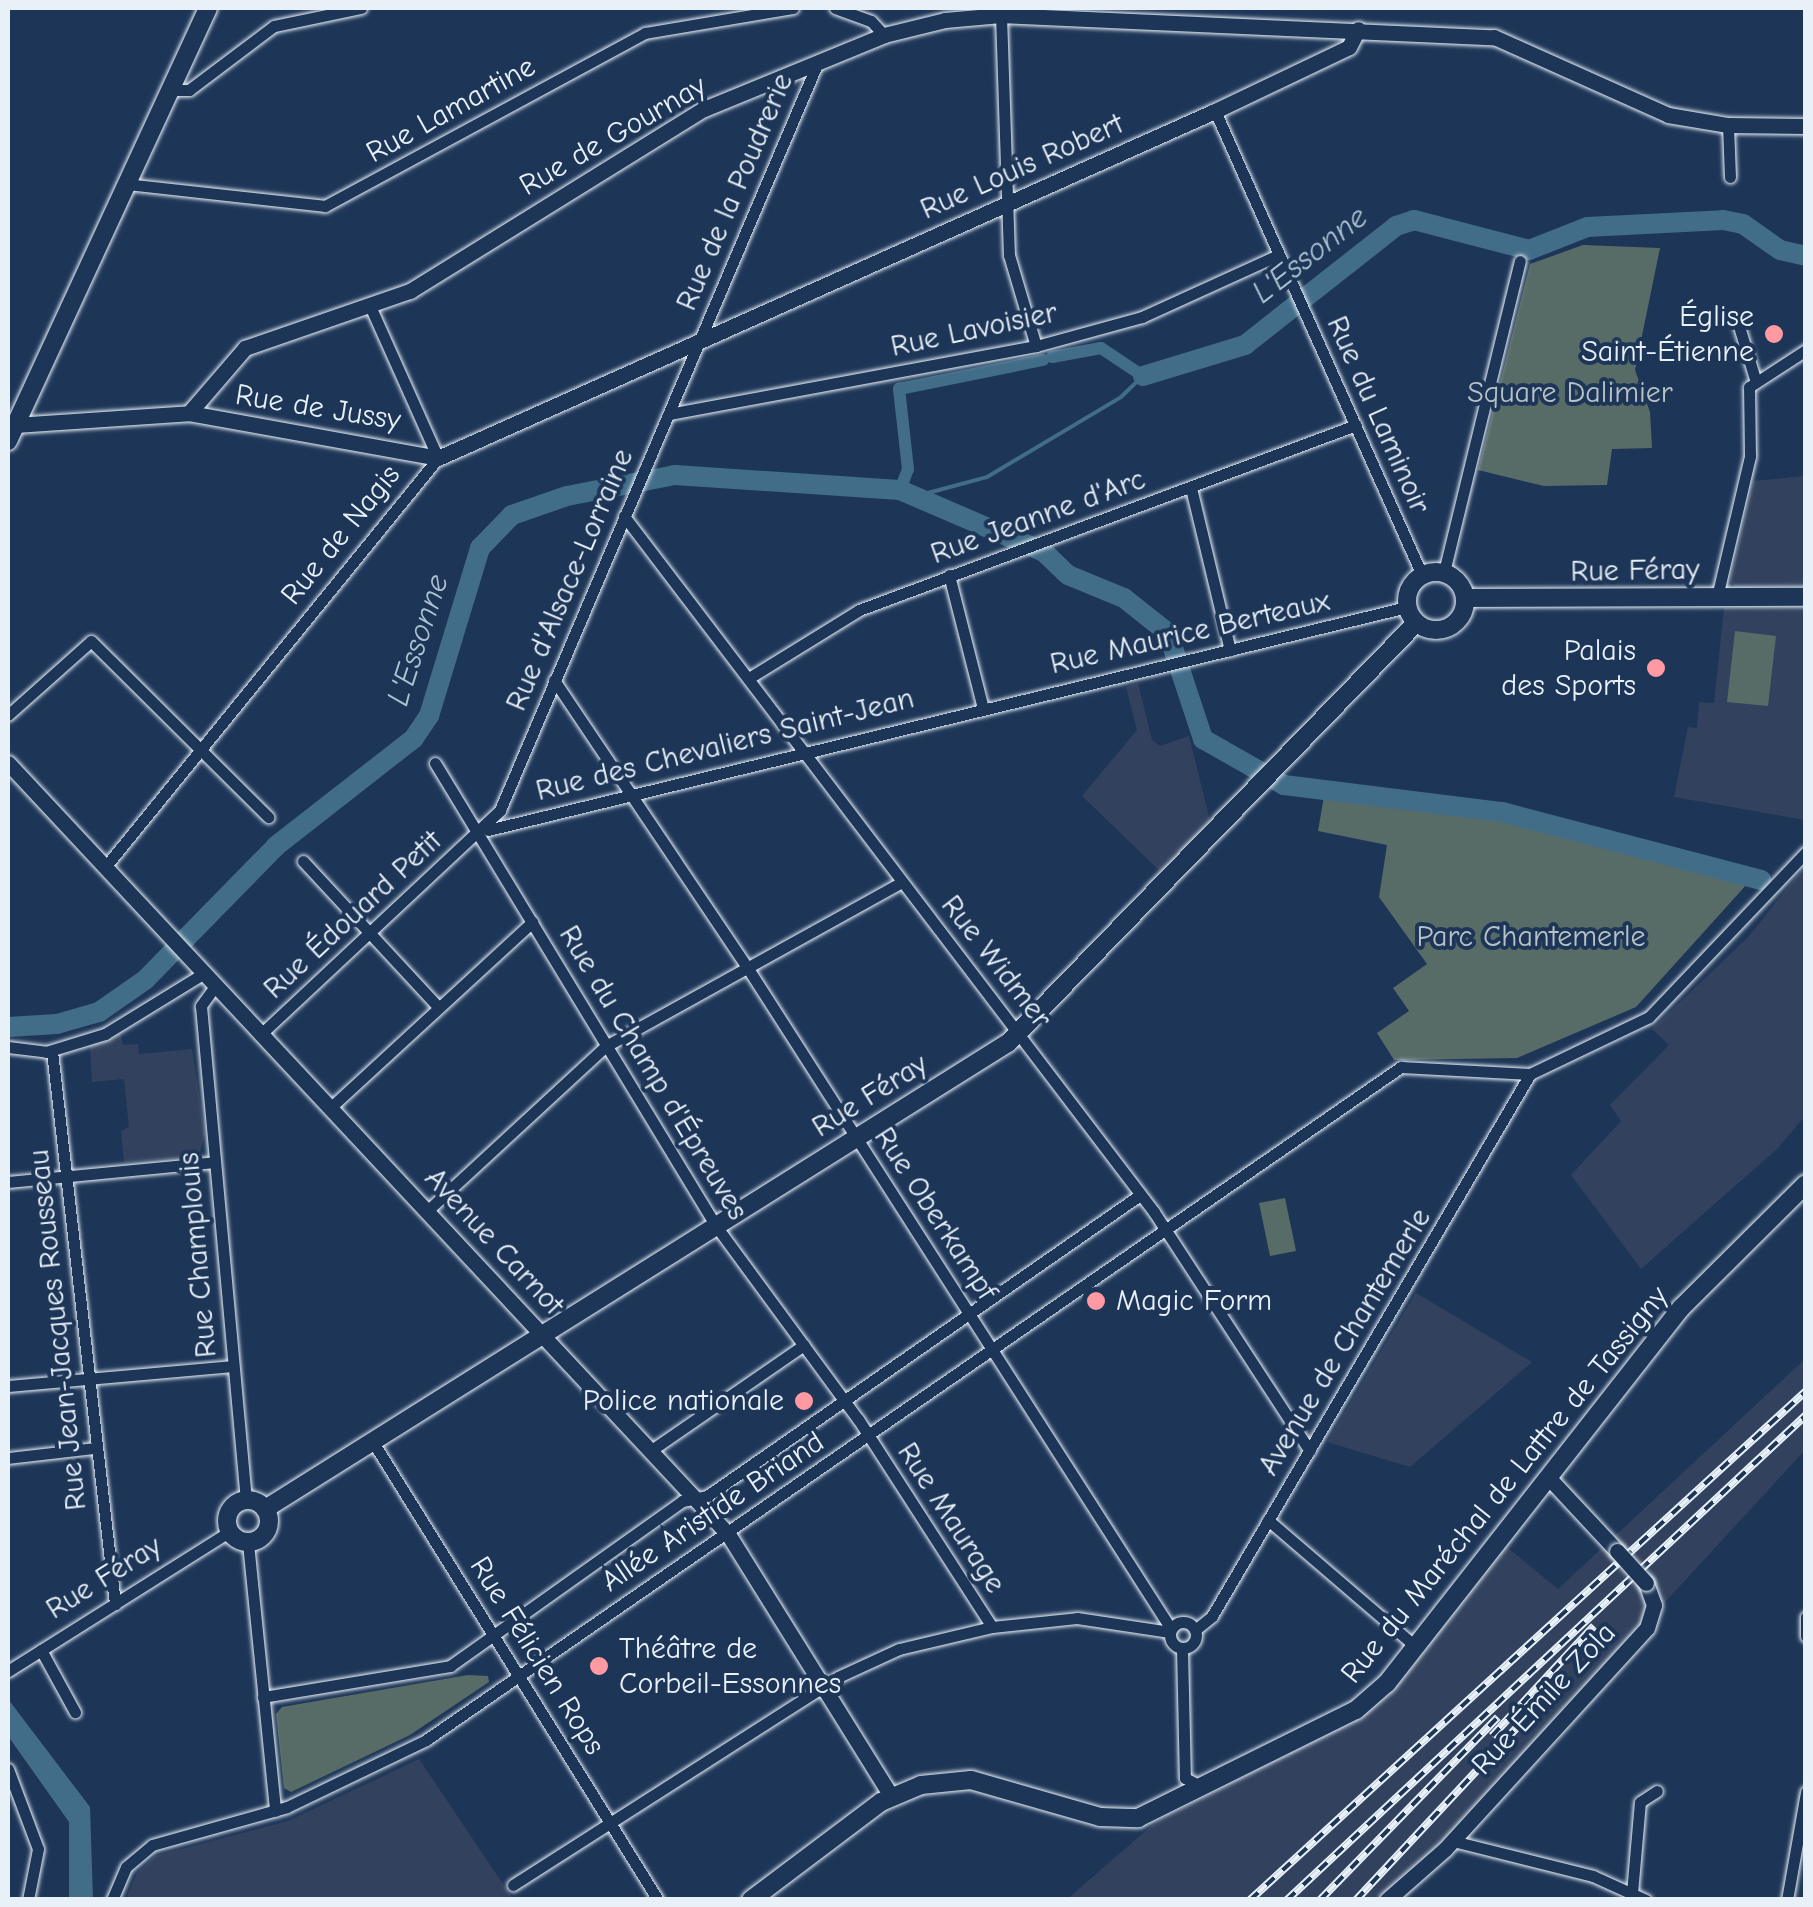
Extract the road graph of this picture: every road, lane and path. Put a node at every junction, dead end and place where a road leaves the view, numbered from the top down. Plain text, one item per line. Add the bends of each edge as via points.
1 (208, 8) edge
2 (361, 8) edge
3 (793, 8) edge
4 (835, 8) edge
5 (1001, 15) junction
6 (1358, 30) junction
7 (884, 35) junction
8 (818, 62) junction
9 (170, 90) junction
10 (1215, 110) junction
11 (1728, 125) junction
12 (1806, 126) edge
13 (1730, 177) dead end
14 (126, 184) junction
15 (1008, 204) junction
16 (1278, 255) junction
17 (1520, 262) dead end
18 (371, 308) junction
19 (1738, 322) dead end
20 (698, 342) junction
21 (1036, 346) junction
22 (1806, 350) edge
23 (1754, 379) junction
24 (189, 412) junction
25 (668, 414) junction
26 (1356, 425) junction
27 (11, 433) edge
28 (438, 458) junction
29 (1191, 488) junction
30 (624, 516) junction
31 (1444, 572) junction
32 (1422, 575) junction
33 (950, 576) junction
34 (1806, 596) edge
35 (1716, 597) junction
36 (1466, 598) junction
37 (1411, 615) junction
38 (1230, 650) junction
39 (749, 678) junction
40 (554, 680) junction
41 (984, 708) junction
42 (8, 715) edge
43 (205, 749) junction
44 (805, 751) junction
45 (8, 763) edge
46 (436, 763) dead end
47 (634, 794) junction
48 (268, 817) dead end
49 (480, 834) junction
50 (1806, 852) edge
51 (303, 860) dead end
52 (106, 866) junction
53 (902, 882) junction
54 (532, 922) junction
55 (370, 932) junction
56 (747, 967) junction
57 (198, 972) junction
58 (216, 986) junction
59 (200, 1006) junction
60 (438, 1007) junction
61 (262, 1034) junction
62 (1020, 1034) junction
63 (606, 1046) junction
64 (8, 1047) edge
65 (52, 1051) junction
66 (1530, 1074) junction
67 (330, 1108) junction
68 (857, 1138) junction
69 (214, 1162) junction
70 (68, 1176) junction
71 (8, 1182) edge
72 (1806, 1184) edge
73 (1140, 1195) junction
74 (427, 1210) junction
75 (716, 1226) junction
76 (1166, 1230) junction
77 (968, 1313) junction
78 (543, 1336) junction
79 (804, 1345) junction
80 (994, 1351) junction
81 (233, 1366) junction
82 (87, 1379) junction
83 (8, 1386) edge
84 (843, 1398) junction
85 (869, 1436) junction
86 (373, 1442) junction
87 (94, 1448) junction
88 (652, 1450) junction
89 (1310, 1451) junction
90 (8, 1458) edge
91 (1548, 1477) junction
92 (695, 1498) junction
93 (246, 1500) junction
94 (266, 1509) junction
95 (1268, 1520) junction
96 (229, 1532) junction
97 (728, 1534) junction
98 (248, 1542) junction
99 (114, 1604) junction
100 (1806, 1618) edge
101 (992, 1627) junction
102 (1195, 1630) junction
103 (1170, 1631) junction
104 (495, 1635) junction
105 (1806, 1636) edge
106 (1415, 1646) junction
107 (1182, 1649) junction
108 (40, 1650) junction
109 (8, 1671) edge
110 (520, 1674) junction
111 (826, 1686) junction
112 (264, 1697) junction
113 (75, 1712) dead end
114 (8, 1769) edge
115 (1218, 1780) junction
116 (1189, 1786) junction
117 (1656, 1790) dead end
118 (1806, 1792) edge
119 (891, 1796) junction
120 (1178, 1802) junction
121 (275, 1811) junction
122 (610, 1822) junction
123 (1453, 1840) junction
124 (513, 1884) dead end
125 (770, 1891) edge
126 (1632, 1893) junction
127 (658, 1899) edge
128 (28, 1900) edge
129 (112, 1900) edge
130 (751, 1900) edge
131 (1387, 1900) edge
132 (1646, 1900) edge
133 (1787, 1900) edge

1 - 9 main road
2 - 9 street via 274,26 189,90
3 - 14 street, Rue Lamartine via 645,33 324,206
4 - 7 street via 871,21
5 - 6 street, Rue de Gournay
5 - 7 street, Rue de Gournay
5 - 15 street
6 - 10 street, Rue Louis Robert via 1348,47
6 - 11 street, Rue de Gournay via 1516,42 1657,111
7 - 8 street, Rue de Gournay
8 - 18 street, Rue de Gournay via 679,123 410,291
8 - 20 street, Rue de la Poudrerie
9 - 14 main road
10 - 15 street, Rue Louis Robert
10 - 16 street, Rue du Laminoir
11 - 12 street, Rue de Gournay
11 - 13 street
14 - 27 main road
15 - 20 street, Rue Louis Robert
15 - 21 street via 1011,272
16 - 21 street, Rue Lavoisier via 1142,317
16 - 26 street, Rue du Laminoir
17 - 31 street
18 - 24 street, Rue de Gournay via 245,348
18 - 28 street
19 - 23 street
20 - 25 street, Rue d'Alsace-Lorraine
20 - 28 street, Rue de Nagis
21 - 25 street, Rue Lavoisier
22 - 23 street
23 - 35 street
24 - 27 street
24 - 28 street, Rue de Jussy
25 - 30 street, Rue d'Alsace-Lorraine
26 - 29 street, Rue Jeanne d'Arc
26 - 32 street, Rue du Laminoir
28 - 43 street, Rue de Nagis
29 - 33 street, Rue Jeanne d'Arc
29 - 38 street
30 - 39 street, Rue Widmer
30 - 40 street, Rue d'Alsace-Lorraine
31 - 32 main road
31 - 36 main road
32 - 37 main road via 1411,585
33 - 39 street, Rue Jeanne d'Arc via 859,610
33 - 41 street
34 - 35 main road, Rue Féray
35 - 36 main road, Rue Féray
36 - 37 main road via 1449,628 1432,630
37 - 38 street, Rue Maurice Berteaux
37 - 62 main road, Rue Féray
38 - 41 street, Rue Maurice Berteaux
39 - 44 street, Rue Widmer
40 - 47 street, Rue Oberkampf
40 - 49 street, Rue d'Alsace-Lorraine via 500,810
41 - 44 street, Rue des Chevaliers Saint-Jean
42 - 43 street via 91,641
43 - 48 street
43 - 52 street, Rue de Nagis
44 - 47 street, Rue des Chevaliers Saint-Jean
44 - 53 street, Rue Widmer
45 - 52 street, Avenue Carnot
46 - 49 street, Rue du Champ d'Épreuves
47 - 49 street, Rue des Chevaliers Saint-Jean
47 - 56 street, Rue Oberkampf
49 - 54 street, Rue du Champ d'Épreuves
49 - 55 street, Rue Édouard Petit
50 - 66 street via 1649,1017
51 - 55 street
52 - 57 street, Avenue Carnot
53 - 56 street
53 - 62 street, Rue Widmer
54 - 60 street
54 - 63 street, Rue du Champ d'Épreuves
55 - 60 street
55 - 61 street, Rue Édouard Petit
56 - 63 street
56 - 68 street, Rue Oberkampf
57 - 58 street, Avenue Carnot
57 - 59 street, Rue Champlouis
57 - 65 street via 105,1034
58 - 59 street
58 - 61 street, Avenue Carnot
59 - 69 street, Rue Champlouis
60 - 67 street
61 - 67 street, Avenue Carnot
62 - 68 main road, Rue Féray
62 - 73 street, Rue Widmer
63 - 74 street
63 - 75 street, Rue du Champ d'Épreuves
64 - 65 street
65 - 70 street, Rue Jean-Jacques Rousseau
66 - 76 street, Allée Aristide Briand via 1401,1067
66 - 89 street, Avenue de Chantemerle
67 - 74 street, Avenue Carnot
68 - 75 main road, Rue Féray
68 - 77 street, Rue Oberkampf
69 - 70 street
69 - 81 street, Rue Champlouis
70 - 71 street
70 - 82 street, Rue Jean-Jacques Rousseau
72 - 91 main road, Rue du Maréchal de Lattre de Tassigny via 1681,1308
73 - 76 street, Rue Widmer
73 - 77 street, Allée Aristide Briand
74 - 78 street, Avenue Carnot
75 - 78 main road, Rue Féray
75 - 79 street, Rue du Champ d'Épreuves
76 - 80 street, Allée Aristide Briand
76 - 89 street, Rue Widmer
77 - 80 street, Rue Oberkampf
77 - 84 street, Allée Aristide Briand
78 - 86 main road, Rue Féray
78 - 88 street, Avenue Carnot
79 - 84 street, Rue du Champ d'Épreuves
79 - 88 street
80 - 85 street, Allée Aristide Briand
80 - 103 street, Rue Oberkampf
81 - 82 street
81 - 93 street, Rue Champlouis
82 - 83 street
82 - 87 street, Rue Jean-Jacques Rousseau
84 - 85 street, Rue Maurage
84 - 92 street, Allée Aristide Briand
85 - 97 street, Allée Aristide Briand
85 - 101 street, Rue Maurage
86 - 94 main road, Rue Féray
86 - 104 street, Rue Félicien Rops
87 - 90 street
87 - 99 street, Rue Jean-Jacques Rousseau
88 - 92 street, Avenue Carnot
89 - 95 street, Avenue de Chantemerle
91 - 106 main road, Rue du Maréchal de Lattre de Tassigny
91 - 123 street, Rue Émile Zola, bridge via 1646,1583 1654,1605 1646,1628
92 - 97 street, Avenue Carnot
92 - 104 street, Allée Aristide Briand
93 - 94 main road
93 - 96 main road via 228,1514
94 - 98 main road via 265,1534
95 - 102 street, Avenue de Chantemerle via 1212,1616
95 - 106 street
96 - 98 main road
96 - 99 street, Rue Féray
97 - 110 street, Allée Aristide Briand
97 - 111 street, Avenue Carnot
98 - 112 street
99 - 108 street, Rue Féray
100 - 105 street
101 - 103 street via 1077,1618
101 - 111 street via 898,1649
102 - 103 street via 1185,1622
102 - 107 street, Avenue de Chantemerle via 1194,1643
103 - 107 street, Rue Oberkampf
104 - 110 street, Rue Félicien Rops
104 - 112 street, Allée Aristide Briand via 444,1669
106 - 115 main road, Rue du Maréchal de Lattre de Tassigny via 1356,1710
107 - 116 street
108 - 109 street, Rue Féray
108 - 113 street
110 - 121 street, Allée Aristide Briand via 410,1750
110 - 122 street, Rue Félicien Rops
111 - 119 street, Avenue Carnot
111 - 122 street
112 - 121 street
114 - 128 street via 38,1849
115 - 116 street
115 - 120 main road, Rue du Maréchal de Lattre de Tassigny
116 - 120 street
117 - 126 street via 1633,1801
118 - 133 street
119 - 120 main road, Rue du Maréchal de Lattre de Tassigny via 952,1779 1120,1819
119 - 125 main road
121 - 129 street, Allée Aristide Briand via 152,1845 126,1867
122 - 124 street
122 - 127 street, Rue Félicien Rops
123 - 126 street
123 - 131 street, Rue Émile Zola
125 - 130 main road
126 - 132 street

